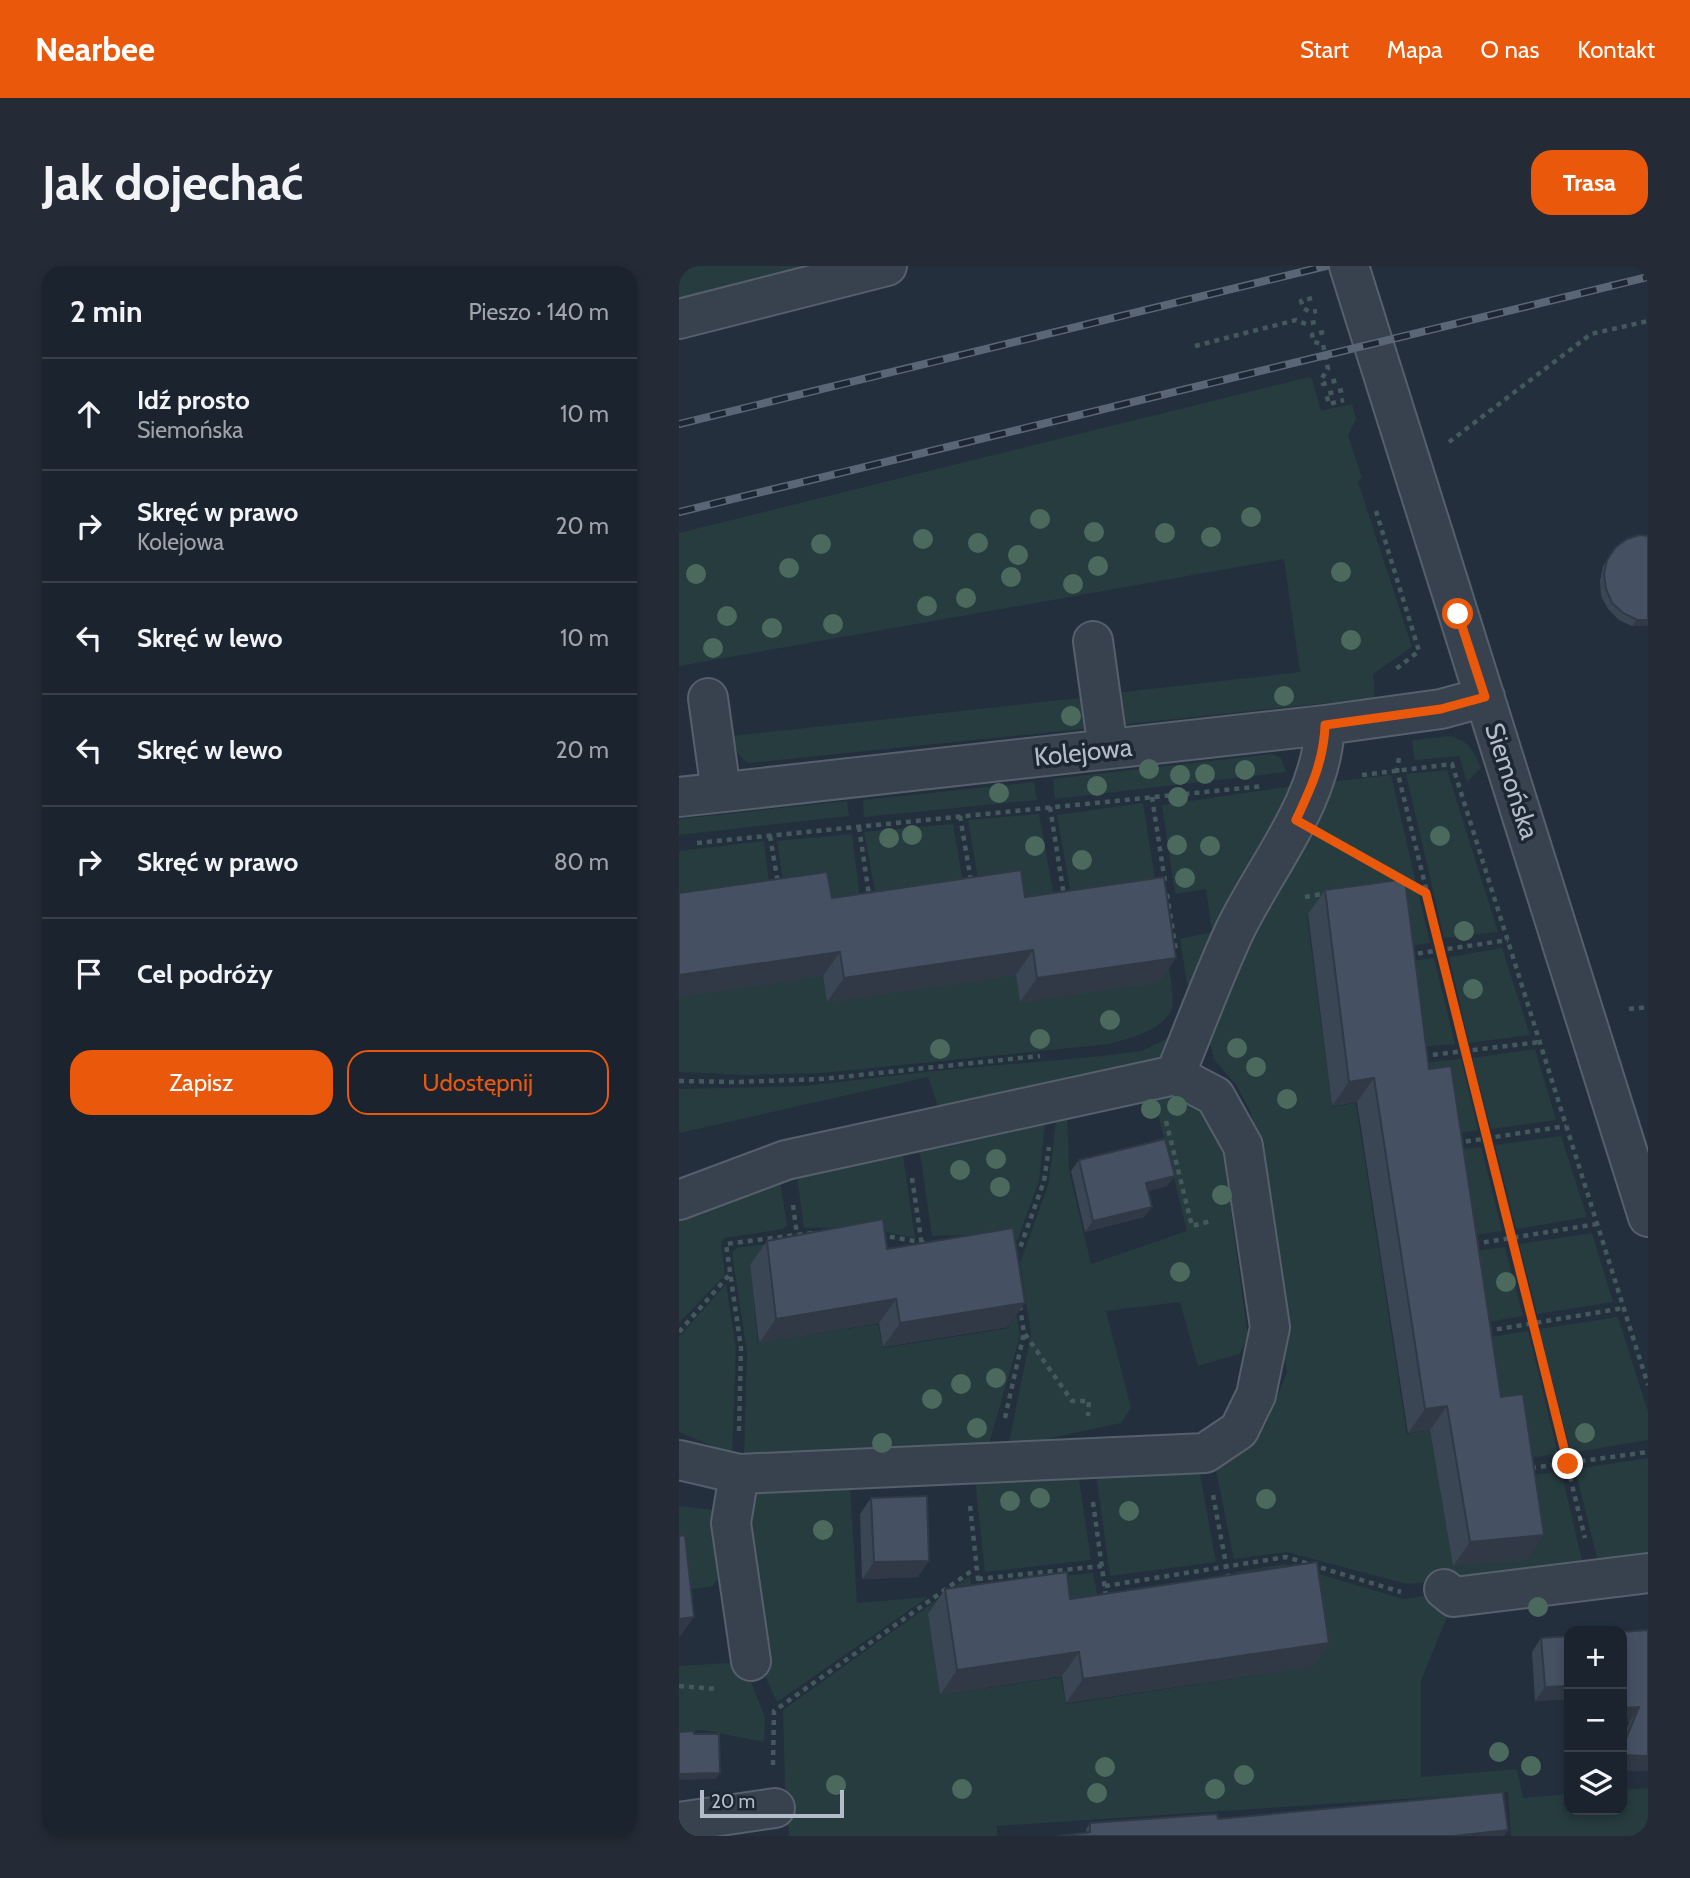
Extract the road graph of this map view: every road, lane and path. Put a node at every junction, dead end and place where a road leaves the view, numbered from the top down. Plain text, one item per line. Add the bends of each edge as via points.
1 (887, 266) edge
2 (1349, 266) edge
3 (1332, 318) dead end
4 (679, 319) edge
5 (1648, 320) edge
6 (1195, 346) dead end
7 (1413, 470) junction
8 (1093, 641) dead end
9 (1485, 697) junction
10 (708, 698) dead end
11 (1325, 725) junction
12 (1108, 749) junction
13 (1397, 771) dead end
14 (721, 792) junction
15 (679, 797) edge
16 (1152, 797) dead end
17 (1050, 807) dead end
18 (960, 817) dead end
19 (1296, 820) junction
20 (859, 827) dead end
21 (770, 836) dead end
22 (1404, 880) junction
23 (1391, 882) edge
24 (972, 885) edge
25 (778, 888) edge
26 (1328, 893) edge
27 (1426, 893) junction
28 (1303, 897) dead end
29 (1064, 900) edge
30 (870, 901) edge
31 (1508, 940) dead end
32 (1441, 951) junction
33 (1406, 956) edge
34 (1177, 960) edge
35 (1540, 1042) dead end
36 (1466, 1052) junction
37 (1051, 1055) dead end
38 (1419, 1057) edge
39 (1165, 1077) junction
40 (679, 1082) edge
41 (1050, 1102) junction
42 (1566, 1126) dead end
43 (906, 1133) junction
44 (1487, 1138) junction
45 (1453, 1143) edge
46 (679, 1200) edge
47 (1253, 1210) junction
48 (1648, 1217) edge
49 (1597, 1224) dead end
50 (824, 1233) edge
51 (875, 1234) edge
52 (1512, 1238) junction
53 (934, 1243) edge
54 (922, 1244) junction
55 (1009, 1244) edge
56 (1468, 1245) edge
57 (924, 1254) edge
58 (730, 1275) junction
59 (1020, 1306) edge
60 (1624, 1308) dead end
61 (1534, 1324) junction
62 (679, 1332) edge
63 (1483, 1332) edge
64 (1024, 1333) junction
65 (1648, 1452) edge
66 (1205, 1453) junction
67 (1087, 1459) junction
68 (679, 1460) edge
69 (982, 1463) junction
70 (1568, 1464) junction
71 (1527, 1469) edge
72 (739, 1474) junction
73 (1587, 1543) dead end
74 (1102, 1566) junction
75 (977, 1567) junction
76 (1226, 1567) junction
77 (1648, 1573) edge
78 (978, 1579) junction
79 (1105, 1586) junction
80 (1230, 1587) edge
81 (1444, 1589) dead end
82 (1405, 1593) dead end
83 (981, 1597) edge
84 (1107, 1605) edge
85 (751, 1661) dead end
86 (775, 1797) edge
87 (679, 1822) edge

1 - 4 street
2 - 7 street, Siemońska
3 - 6 path via 1306,324 1296,320
5 - 7 path via 1591,334
7 - 9 street, Siemońska
8 - 12 street
9 - 11 street, Kolejowa via 1441,709
9 - 48 street, Siemońska
10 - 14 street
11 - 12 street, Kolejowa
11 - 19 street via 1318,770
12 - 14 street, Kolejowa
13 - 27 path
14 - 15 street, Kolejowa
16 - 34 path
17 - 29 path
18 - 24 path
19 - 22 path
19 - 39 street via 1235,930
20 - 30 path
21 - 25 path
22 - 23 path
22 - 27 path
26 - 28 path
27 - 32 path
31 - 32 path
32 - 33 path
32 - 36 path
35 - 36 path
36 - 38 path
36 - 44 path
37 - 40 path via 822,1079
39 - 41 street
39 - 47 street via 1215,1096 1243,1146
39 - 47 path via 1192,1226
41 - 43 street
41 - 55 path via 1053,1116 1044,1181 1020,1248 1010,1252
42 - 44 path
43 - 46 street via 786,1160
43 - 54 path
44 - 45 path
44 - 52 path
47 - 66 street via 1270,1327 1256,1395 1240,1430
49 - 52 path
50 - 58 path via 726,1244
51 - 54 path
52 - 56 path
52 - 61 path
53 - 54 path
54 - 57 path
58 - 62 path
58 - 72 path via 741,1348
59 - 64 path
60 - 61 path
61 - 63 path
61 - 70 path
64 - 67 path via 1072,1401 1089,1401
64 - 69 path via 998,1448
65 - 70 path
66 - 67 street
66 - 76 path
67 - 69 street
67 - 74 path
68 - 72 street
69 - 72 street
69 - 75 path
70 - 71 path
70 - 73 path
72 - 85 street via 731,1523
74 - 78 path
74 - 79 path
75 - 78 path
75 - 86 path via 774,1711
76 - 79 path
76 - 80 path
76 - 82 path via 1286,1557
77 - 81 street via 1454,1597
78 - 83 path
79 - 84 path
86 - 87 street

